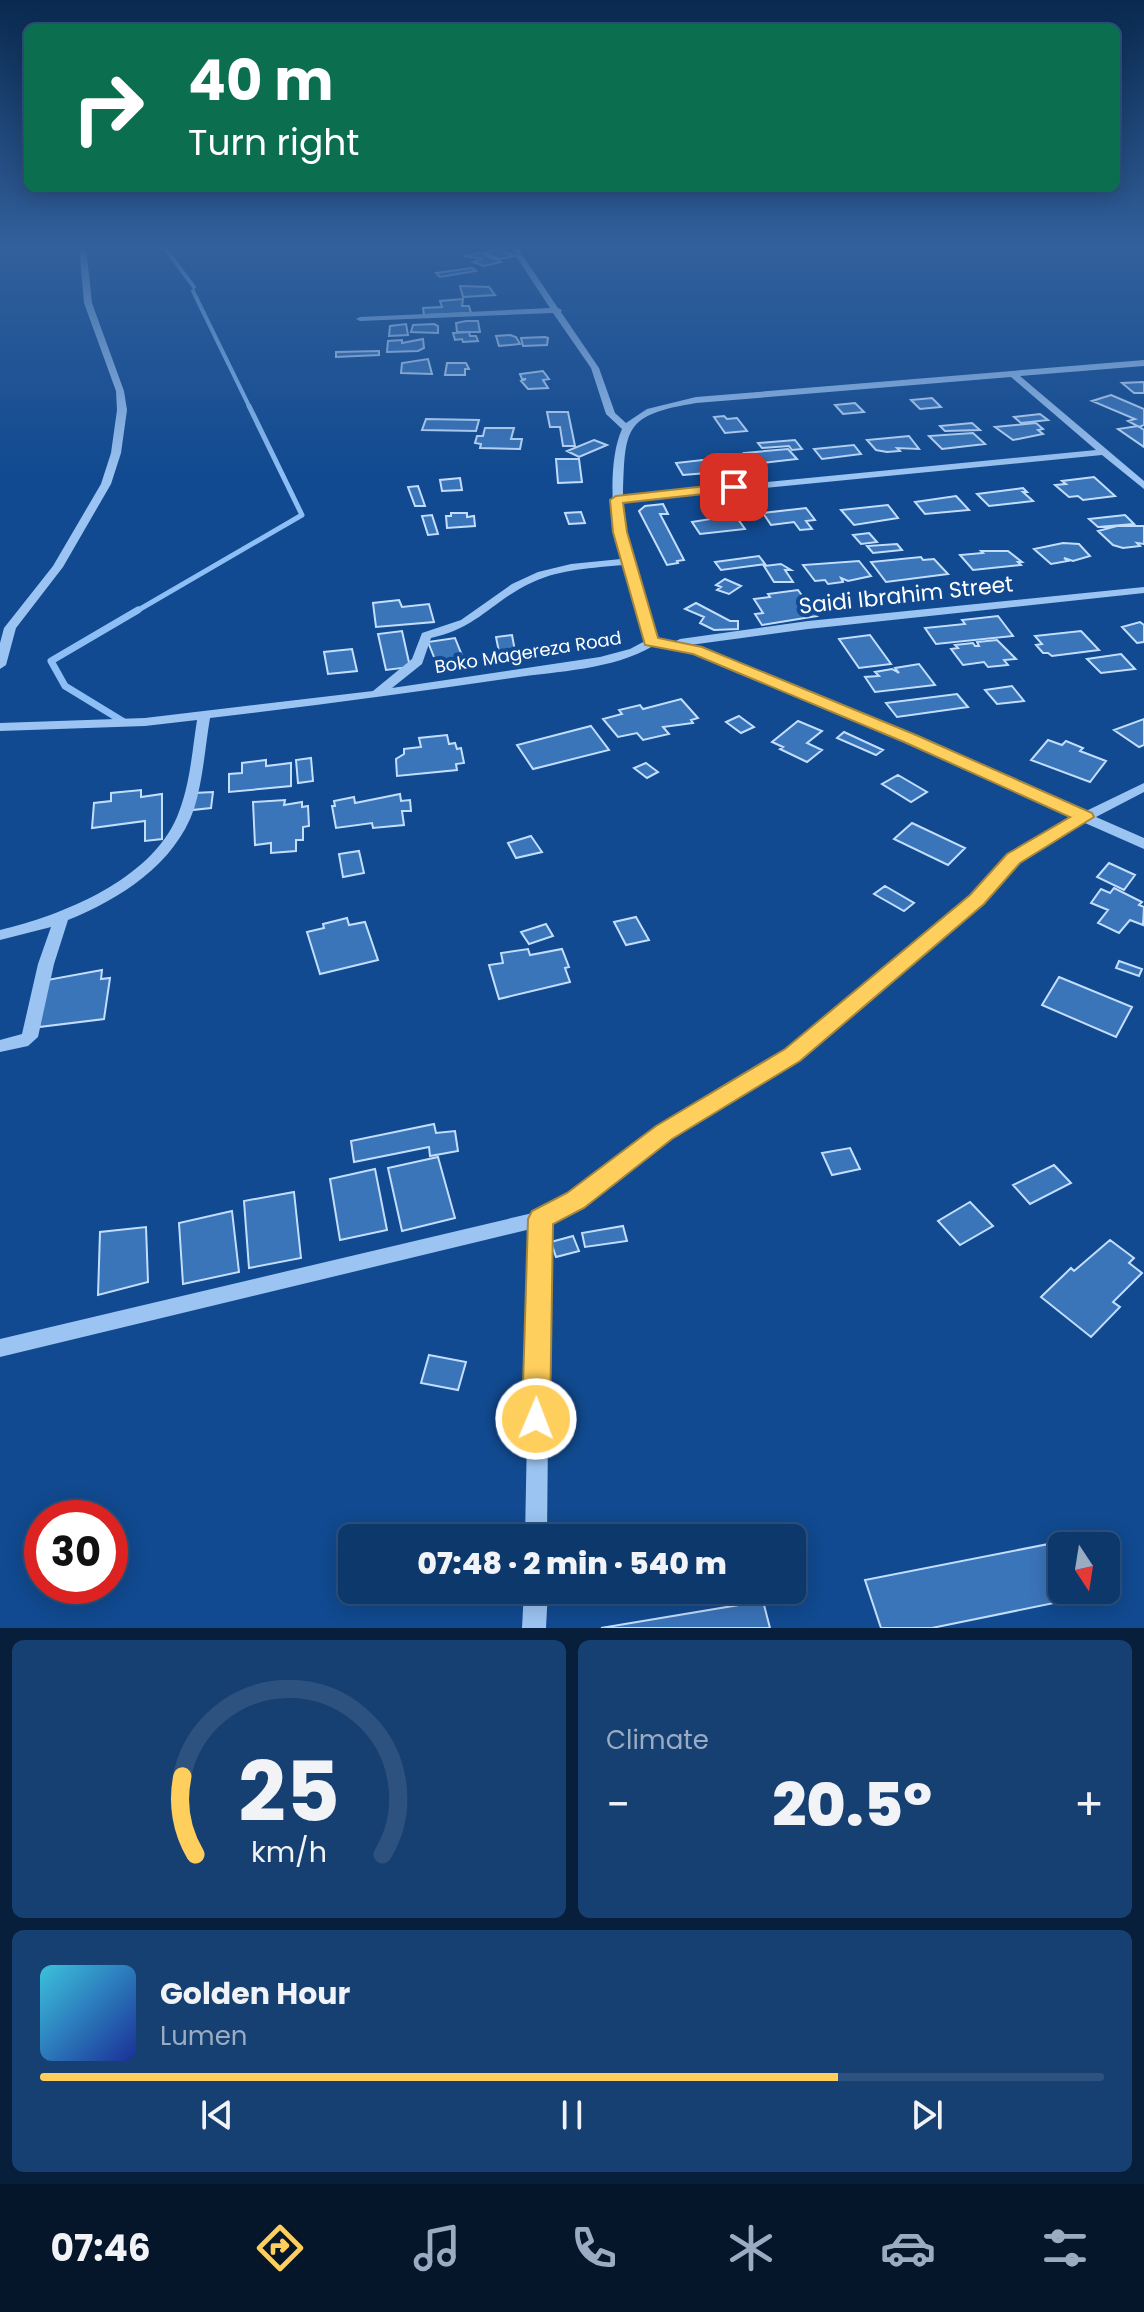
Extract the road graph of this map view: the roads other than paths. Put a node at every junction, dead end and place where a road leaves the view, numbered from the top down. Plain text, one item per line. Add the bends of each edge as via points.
1 (95, 323) edge
2 (566, 323) edge
3 (1144, 363) edge
4 (1014, 375) junction
5 (626, 428) junction
6 (1103, 452) junction
7 (1144, 486) edge
8 (616, 500) junction
9 (630, 561) junction
10 (1144, 590) edge
11 (651, 642) junction
12 (672, 644) junction
13 (0, 665) edge
14 (378, 694) junction
15 (204, 716) junction
16 (0, 727) edge
17 (1144, 787) edge
18 (1085, 817) junction
19 (1144, 844) edge
20 (61, 919) junction
21 (0, 935) edge
22 (0, 1046) edge
23 (541, 1219) junction
24 (0, 1348) edge
25 (536, 1524) edge
26 (535, 1604) edge
27 (534, 1628) edge

1 - 13 street via 120,391 116,453 106,484 58,567 10,628
2 - 5 street via 595,368 611,414
3 - 4 street
4 - 5 street via 696,400 658,408
4 - 6 street
5 - 8 street, Boko Magereza Road
6 - 7 street
6 - 8 street
8 - 9 street, Boko Magereza Road
9 - 11 street, Boko Magereza Road
9 - 14 street via 559,571 515,586 453,631 426,636 418,661
10 - 12 street, Saidi Ibrahim Street
11 - 12 street
11 - 14 street, Boko Magereza Road via 601,661
12 - 18 street via 910,739
14 - 15 street, Boko Magereza Road
15 - 16 street, Boko Magereza Road
15 - 20 street via 190,796 171,842 129,880
17 - 18 street
18 - 19 street
18 - 23 street via 1014,859 977,899 792,1055 664,1133
20 - 21 street
20 - 22 street via 30,1037
23 - 24 street
23 - 25 street
26 - 27 street

